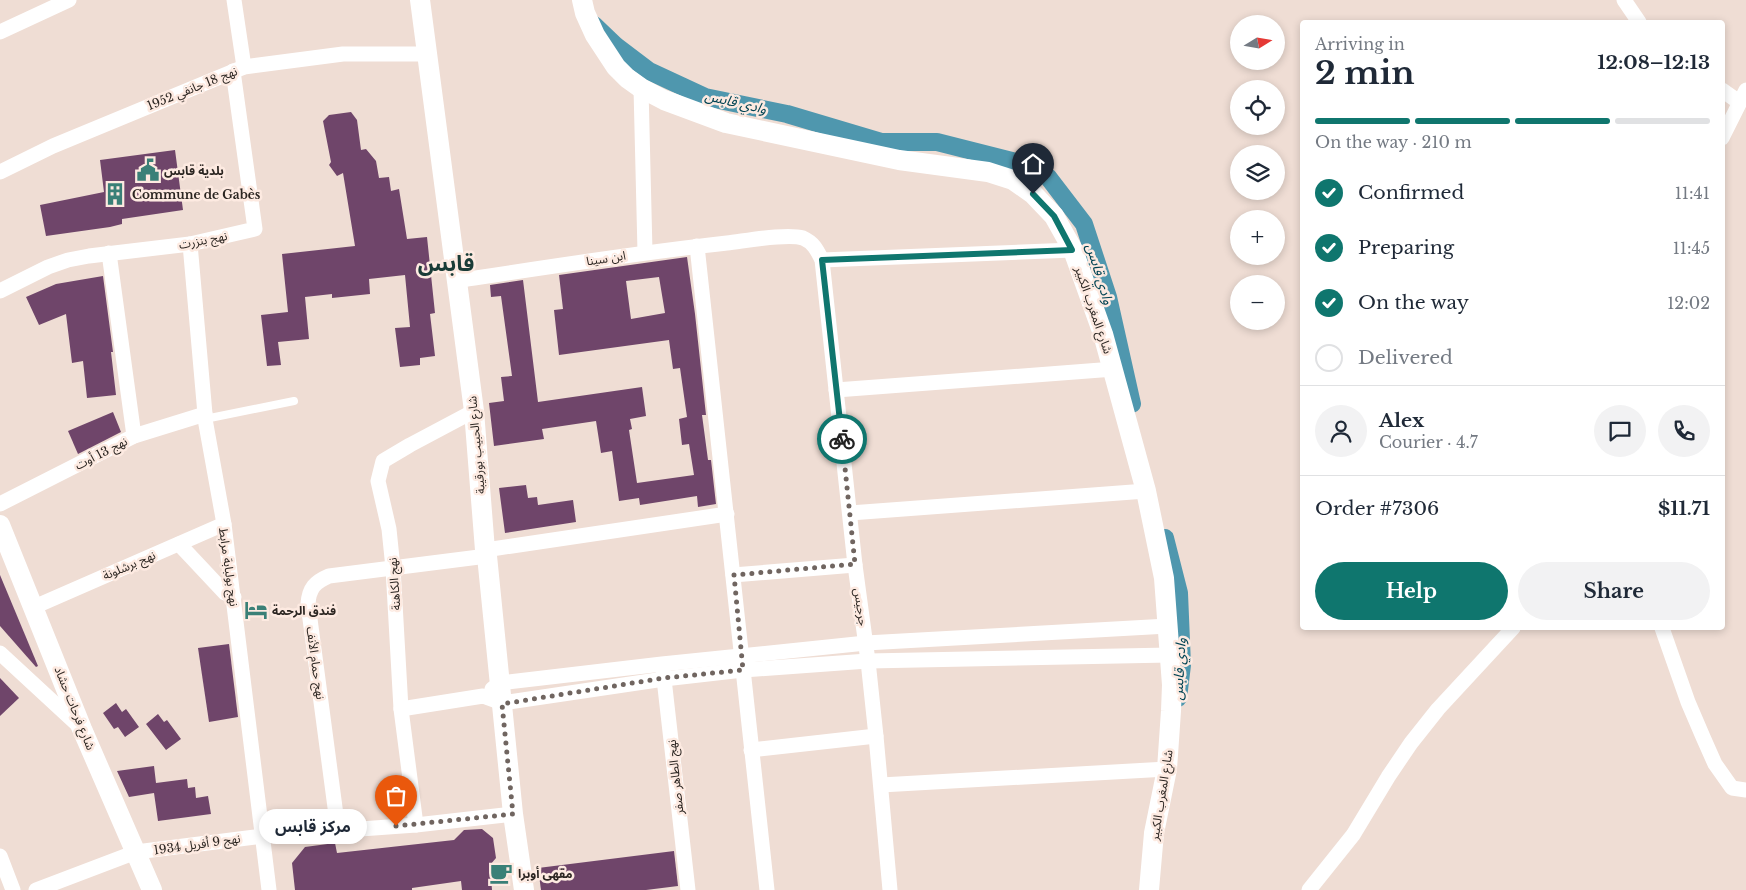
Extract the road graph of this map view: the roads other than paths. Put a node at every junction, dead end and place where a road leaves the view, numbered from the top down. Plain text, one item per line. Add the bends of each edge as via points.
1 (69, 0) edge
2 (234, 0) edge
3 (420, 0) edge
4 (582, 0) edge
5 (1624, 0) edge
6 (1639, 20) edge
7 (0, 32) edge
8 (426, 54) junction
9 (239, 69) junction
10 (641, 88) junction
11 (1725, 91) edge
12 (1743, 96) edge
13 (1725, 132) edge
14 (0, 172) edge
15 (190, 244) junction
16 (697, 246) junction
17 (1072, 250) junction
18 (645, 252) junction
19 (109, 253) junction
20 (822, 260) junction
21 (456, 282) junction
22 (0, 291) edge
23 (1114, 370) junction
24 (836, 390) junction
25 (294, 402) dead end
26 (474, 411) junction
27 (205, 416) junction
28 (134, 436) junction
29 (1146, 491) junction
30 (0, 504) edge
31 (850, 513) junction
32 (727, 514) junction
33 (224, 524) junction
34 (0, 525) edge
35 (180, 544) junction
36 (486, 553) junction
37 (855, 564) junction
38 (393, 568) junction
39 (734, 575) junction
40 (234, 597) junction
41 (34, 607) junction
42 (1168, 626) junction
43 (1511, 630) edge
44 (1663, 630) edge
45 (866, 643) junction
46 (0, 654) edge
47 (1170, 656) junction
48 (868, 661) junction
49 (742, 663) junction
50 (663, 671) junction
51 (500, 683) junction
52 (483, 696) junction
53 (502, 704) junction
54 (401, 709) junction
55 (82, 729) junction
56 (876, 736) junction
57 (751, 750) junction
58 (1167, 769) junction
59 (881, 785) junction
60 (1746, 790) edge
61 (513, 814) junction
62 (416, 825) junction
63 (338, 830) junction
64 (263, 836) junction
65 (136, 852) junction
66 (0, 856) edge
67 (14, 890) edge
68 (36, 890) edge
69 (152, 890) edge
70 (269, 890) edge
71 (524, 890) edge
72 (688, 890) edge
73 (767, 890) edge
74 (890, 890) edge
75 (1149, 890) edge
76 (1309, 890) edge

1 - 7 street
2 - 9 street, نهج بنزرت
3 - 8 street, شارع الحبيب بورقيبة
4 - 10 street, شارع المغرب الكبير via 585,13 605,51 627,78
5 - 6 street
8 - 9 street, نهج 18 جانفي 1952 via 343,54
8 - 21 street, شارع الحبيب بورقيبة
9 - 14 street, نهج 18 جانفي 1952 via 53,146
9 - 15 street, نهج بنزرت via 255,229
10 - 17 street, شارع المغرب الكبير via 726,123 866,154 988,172 1014,180 1054,216
10 - 18 street
11 - 12 street
12 - 13 street
15 - 19 street, نهج بنزرت
15 - 27 street, نهج بولبابة مرابط
16 - 18 street, ابن سينا
16 - 20 street, ابن سينا via 802,238 816,246
16 - 32 street
17 - 20 street
17 - 23 street, شارع المغرب الكبير
18 - 21 street, ابن سينا
19 - 22 street, نهج بنزرت via 68,260
19 - 28 street
20 - 24 street, جرجيس
21 - 26 street, شارع الحبيب بورقيبة
23 - 24 street
23 - 29 street, شارع المغرب الكبير
24 - 31 street, جرجيس
25 - 27 lane
26 - 36 street, شارع الحبيب بورقيبة
26 - 38 street, نهج الكاهنة via 383,461 378,481 389,530
27 - 28 street, نهج 13 أوت
27 - 33 street, نهج بولبابة مرابط
28 - 30 street, نهج 13 أوت
29 - 31 street
29 - 42 street, شارع المغرب الكبير via 1164,578
31 - 37 street, جرجيس
32 - 36 street, نهج حمام الأنف
32 - 39 street
33 - 35 street, نهج برشلونة
33 - 40 street, نهج بولبابة مرابط
34 - 41 street, شارع فرحات حشاد
35 - 40 street via 225,593
35 - 41 street, نهج برشلونة
36 - 38 street, نهج حمام الأنف
36 - 51 street, شارع الحبيب بورقيبة
37 - 39 street
37 - 45 street, جرجيس
38 - 54 street, نهج الكاهنة
38 - 63 street, نهج حمام الأنف via 329,576 313,585 309,593
39 - 49 street
40 - 64 street, نهج بولبابة مرابط
41 - 55 street, شارع فرحات حشاد
42 - 45 street
42 - 47 street, شارع المغرب الكبير
43 - 76 street via 1416,736 1353,835
44 - 60 street via 1688,702 1715,764 1732,788
45 - 48 street, جرجيس
45 - 49 street
46 - 55 street
47 - 48 street
47 - 58 street, شارع المغرب الكبير
48 - 49 street
48 - 56 street, جرجيس
49 - 50 street
49 - 57 street
50 - 51 street
50 - 53 street
50 - 72 street, نهج الطاهر صفر
51 - 52 street
51 - 53 street, شارع الحبيب بورقيبة
52 - 53 street
52 - 54 street
53 - 61 street, شارع الحبيب بورقيبة
54 - 62 street, نهج الكاهنة
55 - 65 street, شارع فرحات حشاد
56 - 57 street
56 - 59 street, جرجيس
57 - 73 street
58 - 59 street
58 - 75 street, شارع المغرب الكبير via 1154,833
59 - 74 street, جرجيس
61 - 62 street, نهج 9 أفريل 1934
61 - 71 street, شارع الحبيب بورقيبة
62 - 63 street, نهج 9 أفريل 1934
63 - 64 street, نهج 9 أفريل 1934
64 - 65 street, نهج 9 أفريل 1934
64 - 70 street, نهج بولبابة مرابط
65 - 68 street, نهج 9 أفريل 1934
65 - 69 street, شارع فرحات حشاد
66 - 67 street

